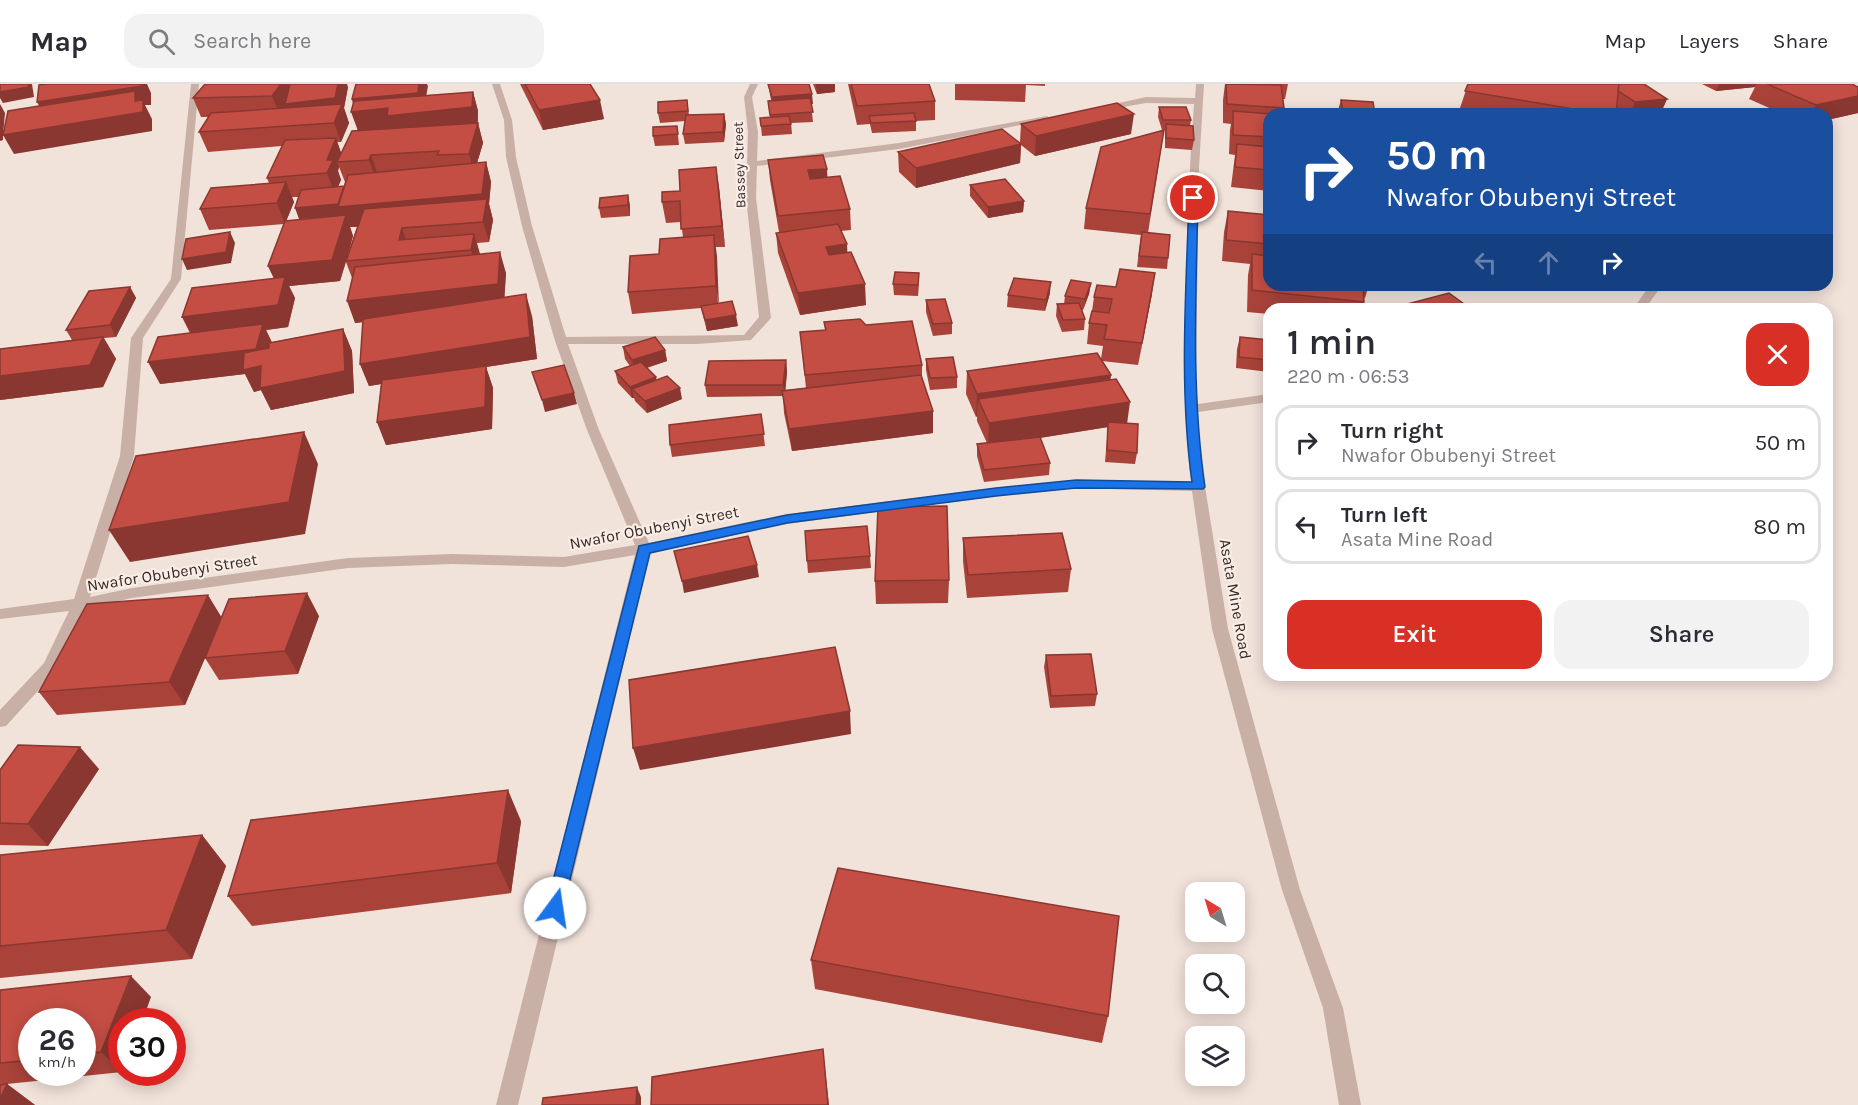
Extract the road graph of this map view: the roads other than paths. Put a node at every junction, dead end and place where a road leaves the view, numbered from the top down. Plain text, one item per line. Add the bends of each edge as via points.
1 (195, 84) edge
2 (496, 84) edge
3 (754, 84) edge
4 (1200, 84) edge
5 (1198, 101) junction
6 (1095, 109) edge
7 (1056, 117) edge
8 (752, 164) junction
9 (561, 341) junction
10 (1263, 399) edge
11 (1191, 408) junction
12 (1198, 487) junction
13 (644, 549) junction
14 (80, 604) junction
15 (0, 614) edge
16 (0, 721) edge
17 (507, 1105) edge
18 (1350, 1105) edge

1 - 14 street via 176,279 137,338 127,456
2 - 9 street via 508,120 511,157 527,226
3 - 8 street, Bassey Street via 748,97
4 - 5 street, Asata Mine Road
5 - 6 street via 1146,100
5 - 11 street, Asata Mine Road
7 - 8 street via 899,146
8 - 9 street, Bassey Street via 751,198 765,318 747,338
9 - 13 street via 592,430
10 - 11 street
11 - 12 street, Asata Mine Road
12 - 13 street, Nwafor Obubenyi Street via 1076,484 996,492 787,519
12 - 18 street, Asata Mine Road via 1220,629 1290,890 1332,1008
13 - 14 street, Nwafor Obubenyi Street via 564,562 452,559 348,563 132,593
13 - 17 street
14 - 15 street, Nwafor Obubenyi Street
14 - 16 street via 50,667

